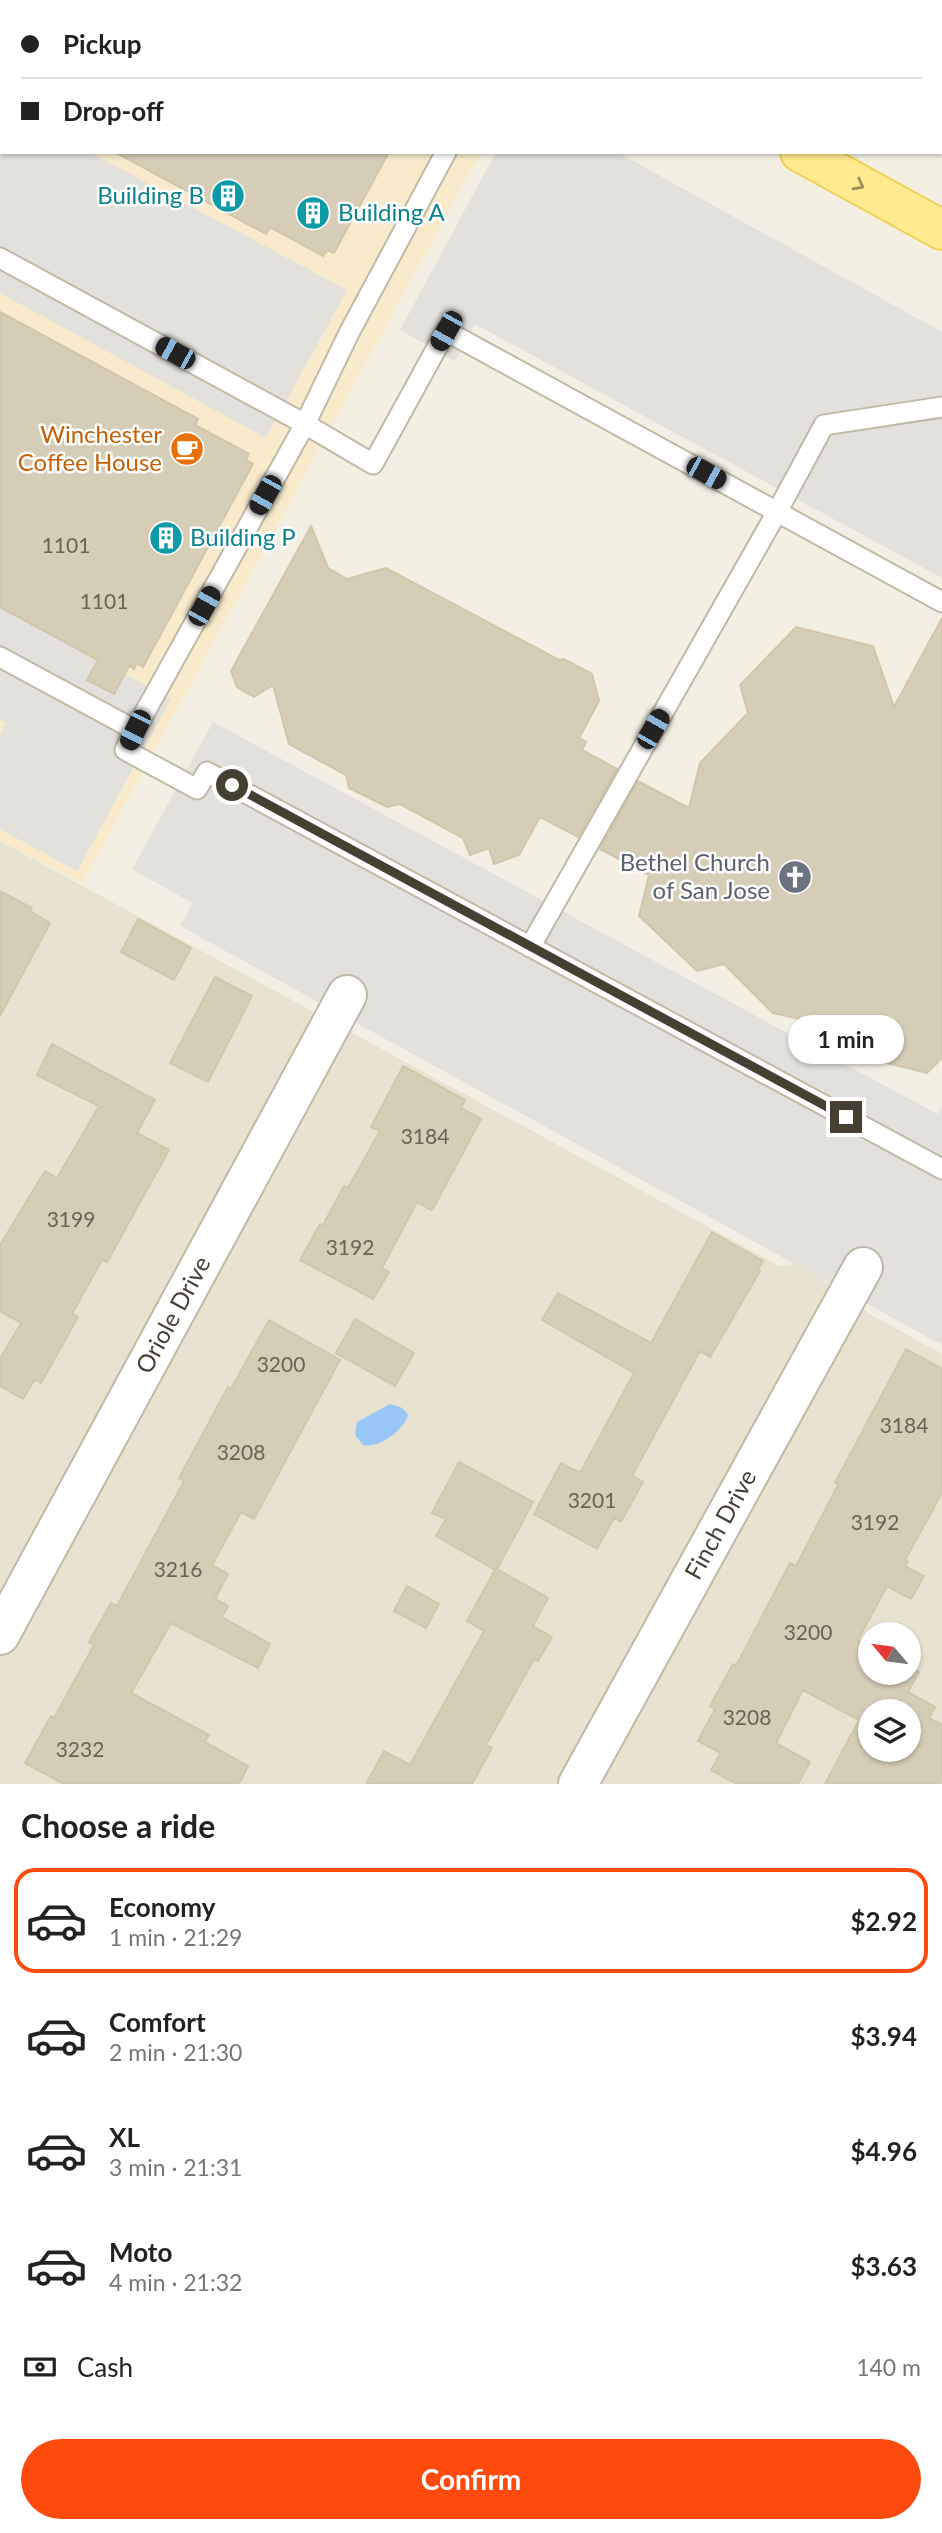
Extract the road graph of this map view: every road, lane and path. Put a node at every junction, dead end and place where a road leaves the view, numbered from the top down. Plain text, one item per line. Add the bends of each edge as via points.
1 (445, 154) edge
2 (804, 154) edge
3 (942, 230) edge
4 (0, 258) edge
5 (942, 407) edge
6 (305, 424) junction
7 (777, 512) junction
8 (942, 602) edge
9 (0, 657) edge
10 (135, 730) junction
11 (530, 947) junction
12 (347, 995) dead end
13 (942, 1169) edge
14 (863, 1267) dead end
15 (0, 1635) edge
16 (578, 1784) edge

1 - 6 lane
2 -> 3 main road
4 - 6 lane
5 - 7 lane via 824,425
6 - 7 lane via 373,464 446,331
6 - 10 lane
7 - 8 lane
7 - 11 lane
9 - 10 lane
10 - 11 lane via 125,750 197,789 207,772
11 - 13 lane
12 - 15 street, Oriole Drive
14 - 16 street, Finch Drive

